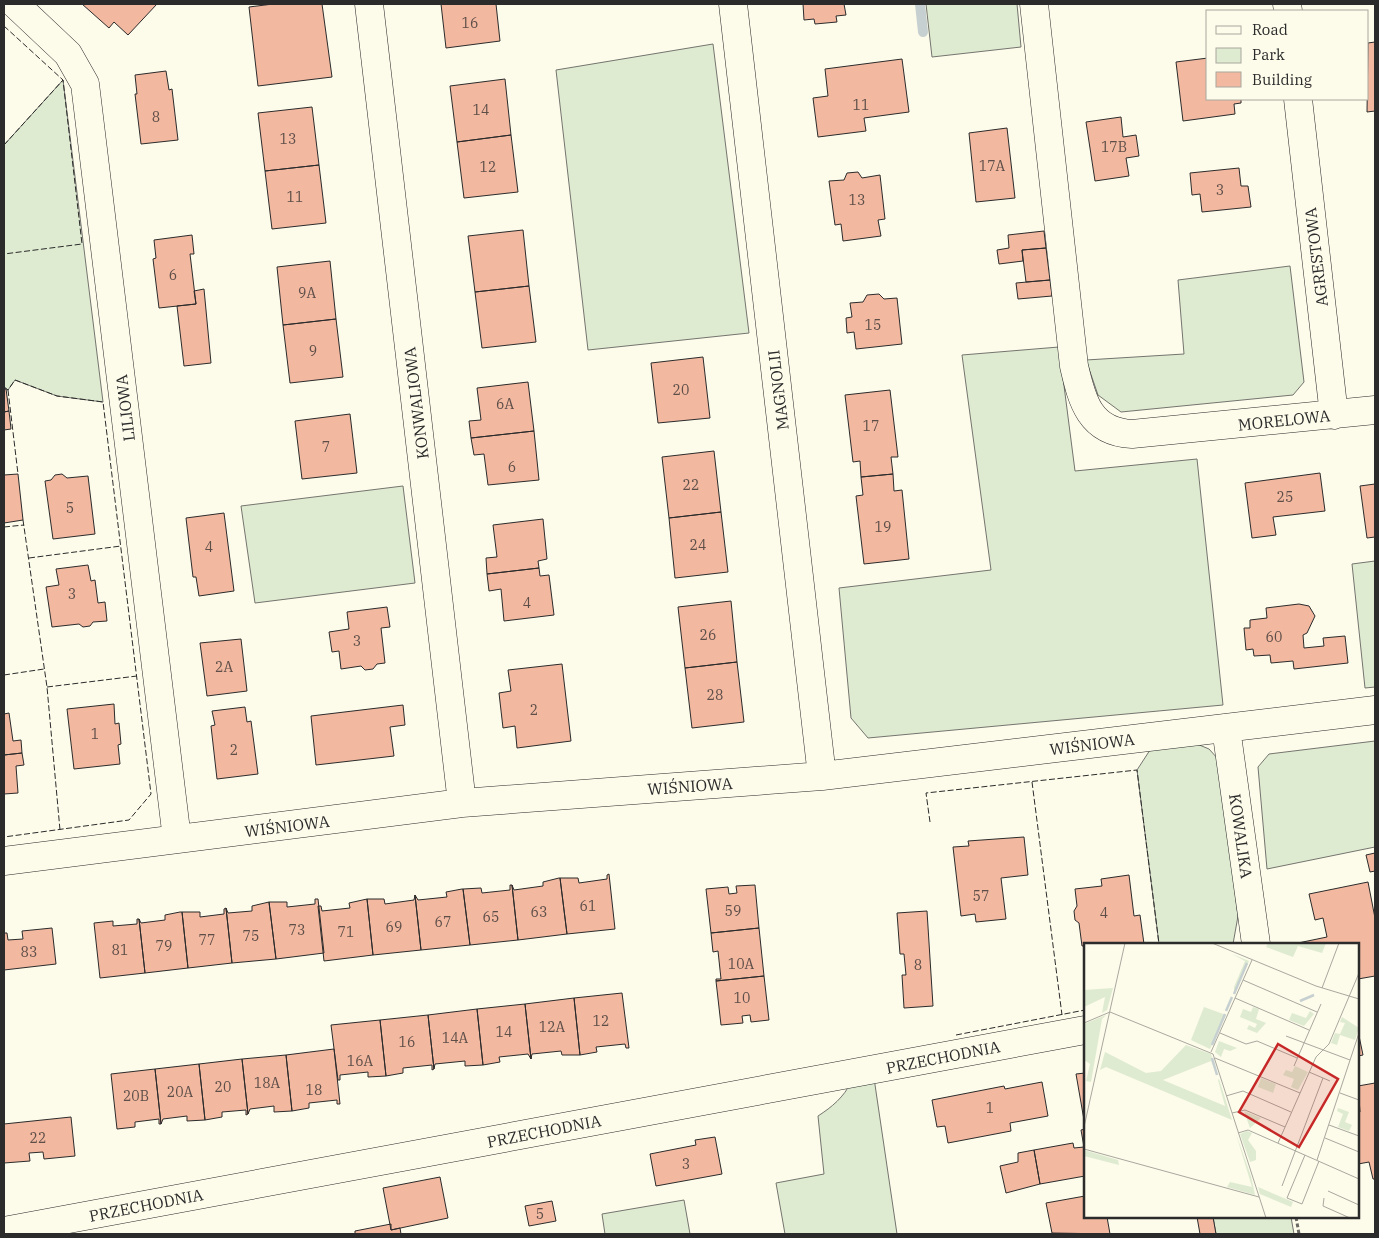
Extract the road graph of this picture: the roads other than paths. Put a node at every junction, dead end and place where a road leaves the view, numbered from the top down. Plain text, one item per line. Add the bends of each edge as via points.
1 (15, 4) edge
2 (369, 4) edge
3 (733, 4) edge
4 (1034, 4) edge
5 (1298, 100) edge
6 (1375, 410) edge
7 (1334, 415) junction
8 (1375, 710) edge
9 (1226, 728) junction
10 (822, 776) junction
11 (462, 803) junction
12 (177, 838) junction
13 (4, 861) edge
14 (1256, 943) edge
15 (1084, 1030) edge
16 (4, 1231) edge

1 - 12 street, LILIOWA via 68,54 85,84
2 - 11 street, KONWALIOWA
3 - 10 street, MAGNOLII
4 - 7 street, MORELOWA via 1073,357 1082,398 1094,418 1121,434
5 - 7 street, AGRESTOWA
6 - 7 street, MORELOWA
8 - 9 street, WIŚNIOWA
9 - 10 street, WIŚNIOWA
9 - 14 street, KOWALIKA
10 - 11 street, WIŚNIOWA
11 - 12 street, WIŚNIOWA
12 - 13 street, WIŚNIOWA
15 - 16 street, PRZECHODNIA

